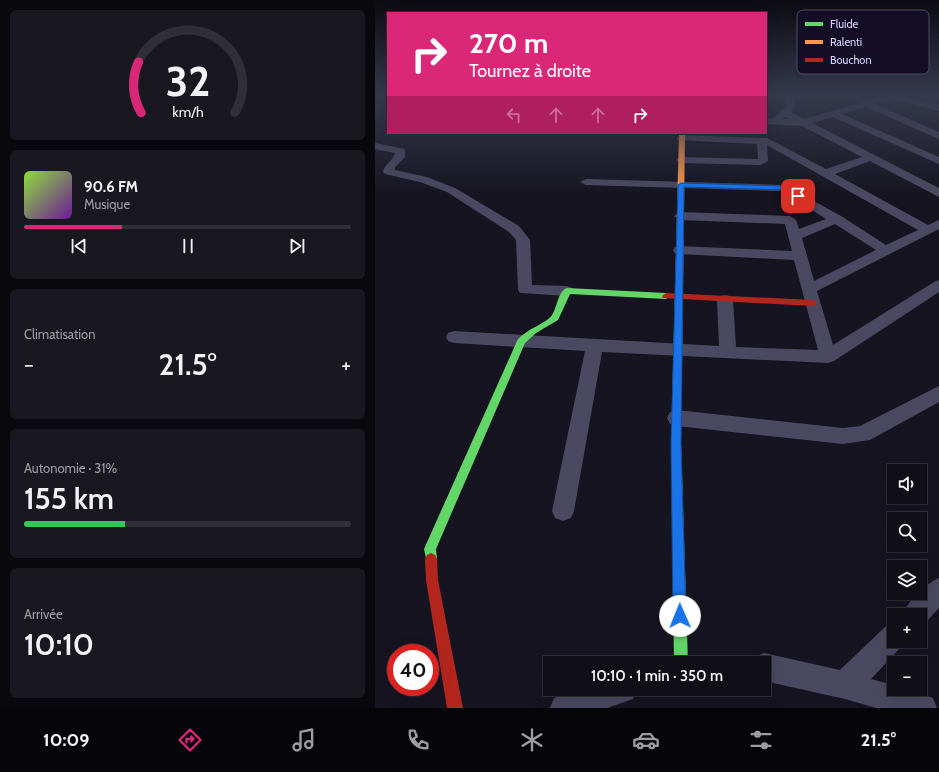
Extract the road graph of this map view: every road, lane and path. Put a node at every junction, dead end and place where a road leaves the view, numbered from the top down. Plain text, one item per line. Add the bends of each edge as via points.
1 (814, 129) edge
2 (867, 129) edge
3 (923, 129) edge
4 (682, 136) edge
5 (939, 136) edge
6 (762, 140) junction
7 (375, 146) edge
8 (784, 150) junction
9 (939, 152) edge
10 (763, 153) junction
11 (927, 156) junction
12 (869, 158) junction
13 (681, 160) junction
14 (939, 161) edge
15 (894, 170) junction
16 (826, 173) junction
17 (586, 182) dead end
18 (681, 185) junction
19 (939, 193) edge
20 (680, 216) junction
21 (837, 219) junction
22 (933, 227) edge
23 (794, 236) junction
24 (680, 250) junction
25 (886, 251) junction
26 (799, 256) junction
27 (936, 290) edge
28 (567, 292) junction
29 (811, 296) junction
30 (678, 298) junction
31 (725, 300) junction
32 (454, 337) dead end
33 (521, 341) junction
34 (595, 345) junction
35 (678, 351) junction
36 (728, 353) junction
37 (828, 357) junction
38 (939, 392) edge
39 (677, 418) junction
40 (563, 511) dead end
41 (939, 590) edge
42 (922, 608) edge
43 (887, 643) edge
44 (681, 656) edge
45 (771, 669) edge
46 (845, 685) junction
47 (601, 696) edge
48 (455, 708) edge
49 (564, 708) edge
50 (923, 708) edge

1 - 12 street
2 - 11 street
3 - 5 street
4 - 6 street
4 - 13 street
6 - 8 street
6 - 10 street
7 - 28 street via 401,150 400,157 390,166 389,172 423,179 451,190 514,229 523,240 525,290
8 - 10 street
8 - 16 street
9 - 11 street
10 - 13 street via 763,161 760,162
11 - 14 street
11 - 15 street
12 - 15 street
12 - 16 street
13 - 18 street
15 - 19 street
16 - 22 street
17 - 18 street
18 - 20 street
18 - 21 street via 785,188
20 - 23 street via 790,220
20 - 24 street
21 - 23 street
21 - 25 street
22 - 25 street
23 - 26 street
24 - 26 street
24 - 30 street
25 - 29 street
26 - 29 street
27 - 37 street
28 - 30 street
28 - 33 street via 555,318
29 - 31 street
29 - 37 street
30 - 31 street
30 - 35 street
31 - 36 street
32 - 33 street
33 - 34 street
33 - 48 street via 430,549 432,580
34 - 35 street
34 - 40 street
35 - 36 street
35 - 39 street
36 - 37 street
38 - 39 street via 863,434 843,436
39 - 44 street
41 - 42 street
43 - 46 street
45 - 46 street
46 - 50 street
47 - 49 street

